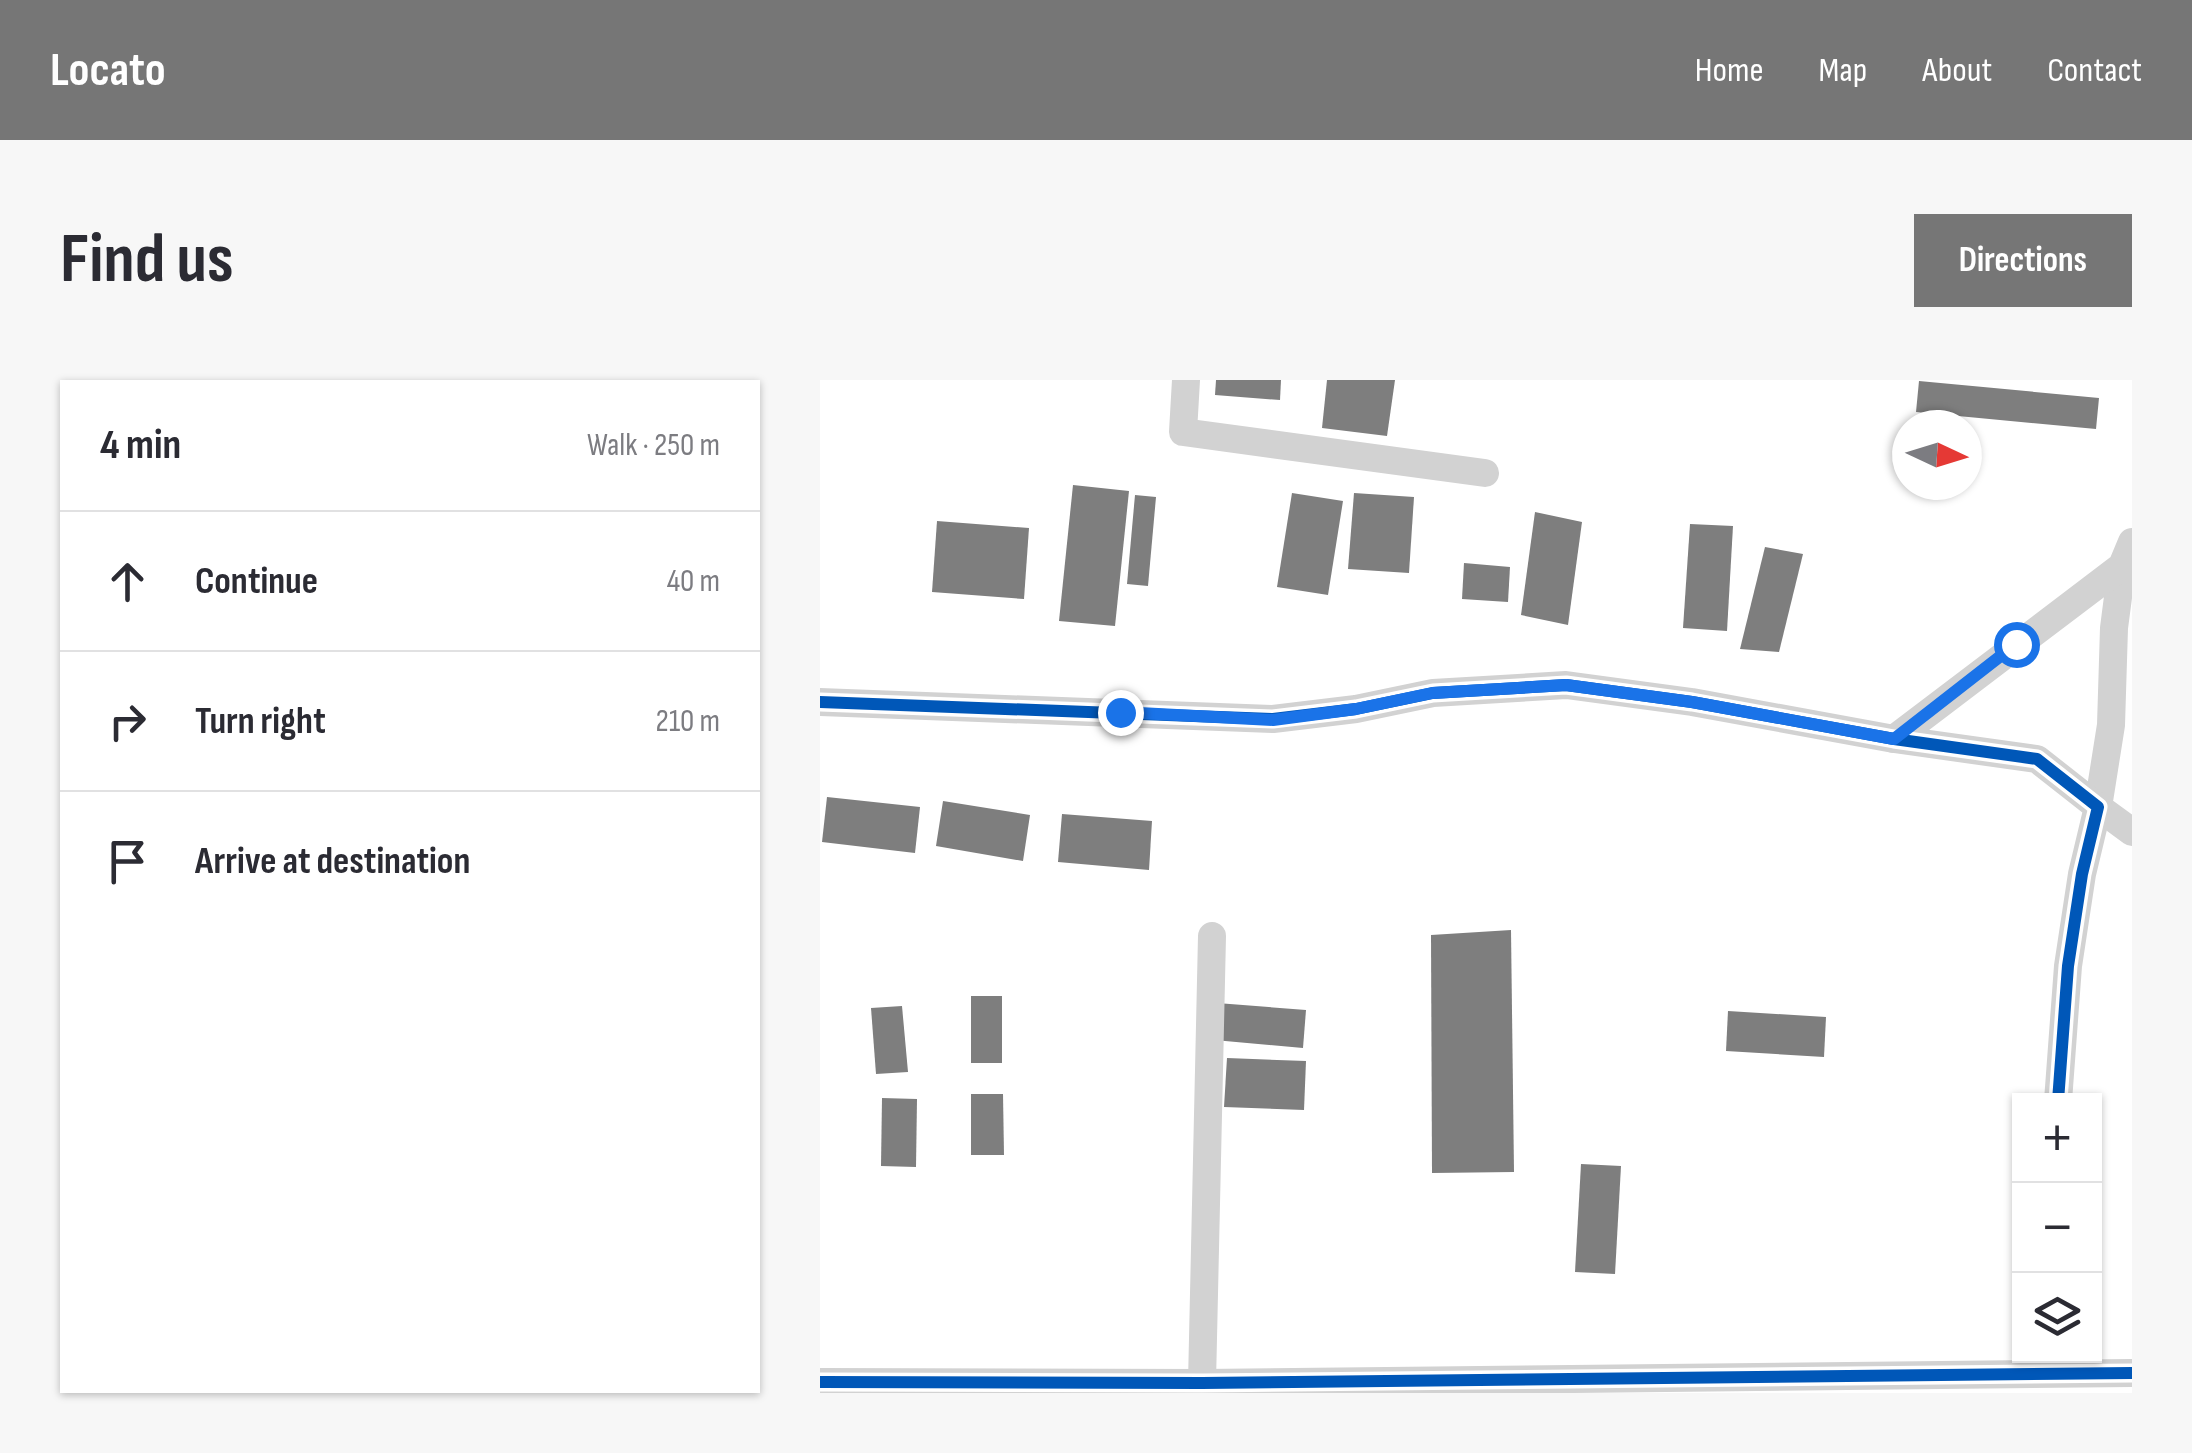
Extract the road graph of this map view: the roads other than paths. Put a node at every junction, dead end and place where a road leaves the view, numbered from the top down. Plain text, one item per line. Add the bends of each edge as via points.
1 (1186, 380) edge
2 (1485, 473) dead end
3 (2127, 554) edge
4 (820, 702) edge
5 (1894, 739) junction
6 (2098, 807) junction
7 (2132, 832) edge
8 (1212, 936) dead end
9 (2059, 1093) edge
10 (2042, 1364) edge
11 (820, 1367) edge
12 (2132, 1373) edge
13 (821, 1382) edge
14 (1202, 1383) junction
15 (821, 1393) edge

1 - 2 street via 1183,432
3 - 5 street
3 - 6 street
4 - 5 street via 1273,720 1432,693 1566,685
5 - 6 street via 2037,759
6 - 7 street
6 - 9 street via 2072,930
8 - 14 street
10 - 12 street
10 - 14 street
11 - 13 street
13 - 14 street
13 - 15 street

